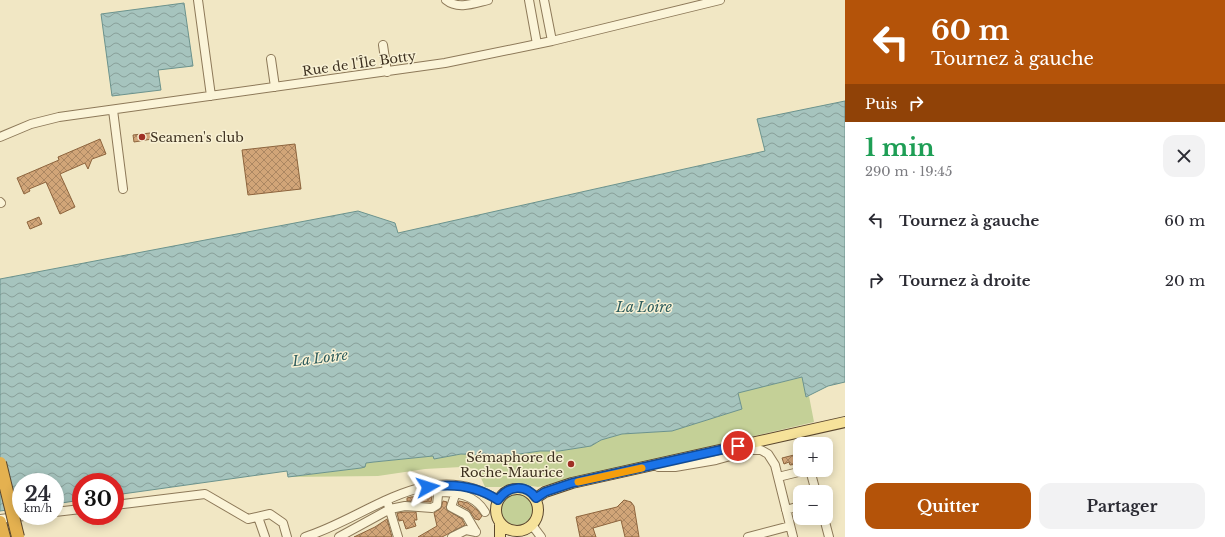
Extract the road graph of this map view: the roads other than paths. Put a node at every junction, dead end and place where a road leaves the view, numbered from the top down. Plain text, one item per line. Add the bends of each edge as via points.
1 (198, 0) edge
2 (446, 0) edge
3 (488, 0) edge
4 (529, 0) edge
5 (544, 0) edge
6 (720, 0) edge
7 (552, 41) junction
8 (537, 44) junction
9 (383, 45) dead end
10 (271, 59) dead end
11 (387, 72) junction
12 (275, 87) junction
13 (211, 96) junction
14 (112, 110) junction
15 (0, 137) edge
16 (123, 189) dead end
17 (845, 422) edge
18 (769, 439) junction
19 (0, 463) edge
20 (647, 467) junction
21 (775, 467) junction
22 (793, 473) edge
23 (778, 477) junction
24 (439, 489) junction
25 (456, 492) junction
26 (536, 498) junction
27 (387, 499) junction
28 (498, 500) junction
29 (124, 504) edge
30 (793, 508) edge
31 (390, 509) junction
32 (786, 510) junction
33 (485, 512) dead end
34 (258, 517) junction
35 (12, 518) edge
36 (0, 521) edge
37 (500, 523) junction
38 (826, 525) edge
39 (334, 526) junction
40 (532, 526) junction
41 (790, 526) junction
42 (515, 534) edge
43 (4, 537) edge
44 (18, 537) edge
45 (265, 537) edge
46 (287, 537) edge
47 (305, 537) edge
48 (338, 537) edge
49 (398, 537) edge
50 (452, 537) edge
51 (500, 537) edge
52 (541, 537) edge
53 (748, 537) edge
54 (793, 537) edge
55 (829, 537) edge

1 - 13 street
2 - 3 street via 458,6
4 - 8 street
5 - 7 street
6 - 7 street, Rue de l'Île Botty
7 - 8 street, Rue de l'Île Botty
8 - 11 street, Rue de l'Île Botty
9 - 11 street
10 - 12 street
11 - 12 street, Rue de l'Île Botty
12 - 13 street, Rue de l'Île Botty
13 - 14 street, Rue de l'Île Botty
14 - 15 street, Rue de l'Île Botty via 40,121
14 - 16 street
17 - 18 main road
18 - 20 main road
18 - 21 street
19 - 44 highway, bridge
20 - 21 street via 675,467 716,460 752,450 761,450 768,454
20 - 26 main road via 572,483 545,492
21 - 23 street
22 - 23 street
23 - 32 street
24 - 25 street
24 - 27 street via 402,493
24 - 28 street via 470,487
24 - 31 street via 437,505 432,508 405,506
25 - 33 street via 478,503
25 - 50 street via 451,507 466,515 476,532 466,530
26 - 28 main road via 530,492 519,488 507,491
26 - 40 main road via 538,513
27 - 31 street
27 - 39 street
28 - 37 main road via 496,512
29 - 34 street via 205,494 248,519
30 - 32 street
31 - 48 street
31 - 49 street
32 - 41 street
34 - 45 street
34 - 46 street via 270,514 283,523
35 - 36 street
36 - 43 highway
37 - 42 main road
37 - 51 main road
38 - 55 street
39 - 47 street
39 - 48 street
40 - 42 main road
40 - 52 street
41 - 53 street
41 - 54 street

